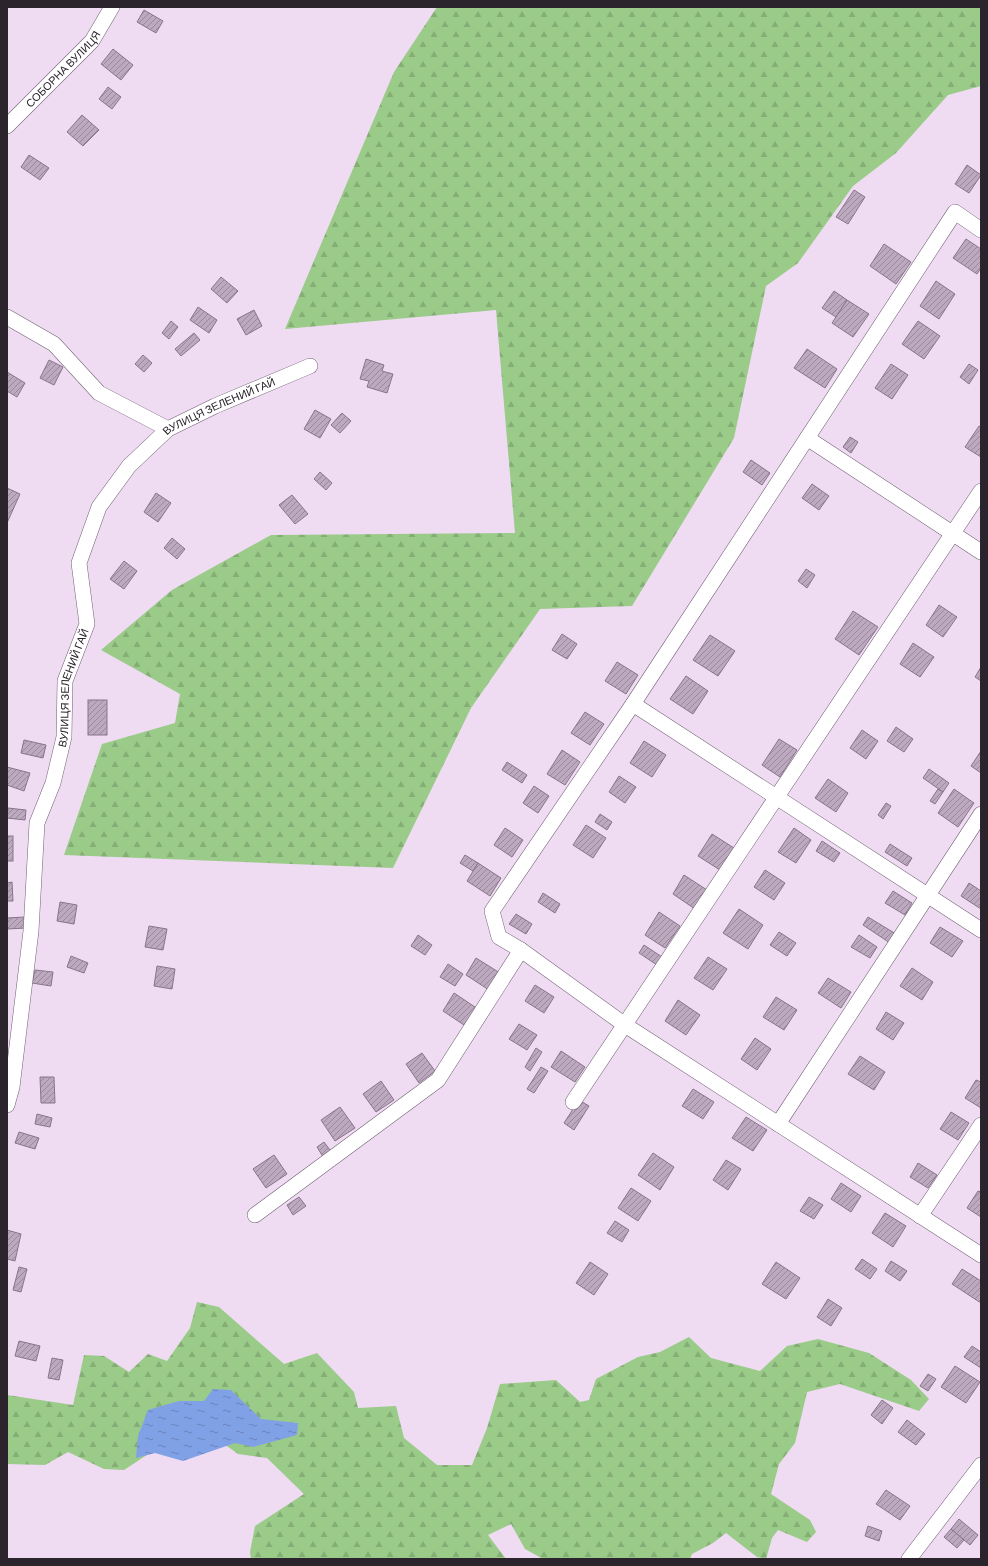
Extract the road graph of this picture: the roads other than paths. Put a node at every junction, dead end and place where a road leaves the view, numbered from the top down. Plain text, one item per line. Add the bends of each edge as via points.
1 (112, 7) edge
2 (7, 126) edge
3 (981, 230) edge
4 (7, 317) edge
5 (310, 366) dead end
6 (168, 429) junction
7 (808, 438) junction
8 (981, 491) edge
9 (952, 533) junction
10 (981, 552) edge
11 (633, 704) junction
12 (776, 797) junction
13 (981, 814) edge
14 (927, 895) junction
15 (981, 930) edge
16 (521, 950) junction
17 (625, 1025) junction
18 (573, 1102) dead end
19 (7, 1105) edge
20 (778, 1124) junction
21 (981, 1125) edge
22 (255, 1215) dead end
23 (920, 1216) junction
24 (981, 1255) edge
25 (981, 1465) edge
26 (909, 1559) edge

1 - 2 street, СОБОРНА ВУЛИЦЯ via 92,41
3 - 7 street via 955,212
4 - 6 street via 54,344 99,393
5 - 6 street, ВУЛИЦЯ ЗЕЛЕНИЙ ГАЙ
6 - 19 street, ВУЛИЦЯ ЗЕЛЕНИЙ ГАЙ via 129,466 99,507 79,563 87,624 65,681 64,737 53,783 37,823 31,931 12,1087
7 - 9 street
7 - 11 street
8 - 9 street
9 - 10 street
9 - 12 street
11 - 12 street
11 - 16 street via 492,911 499,937
12 - 14 street
12 - 17 street
13 - 14 street
14 - 15 street
14 - 20 street
16 - 17 street
16 - 22 street via 438,1080
17 - 18 street
17 - 20 street
20 - 23 street
21 - 23 street
23 - 24 street
25 - 26 street

